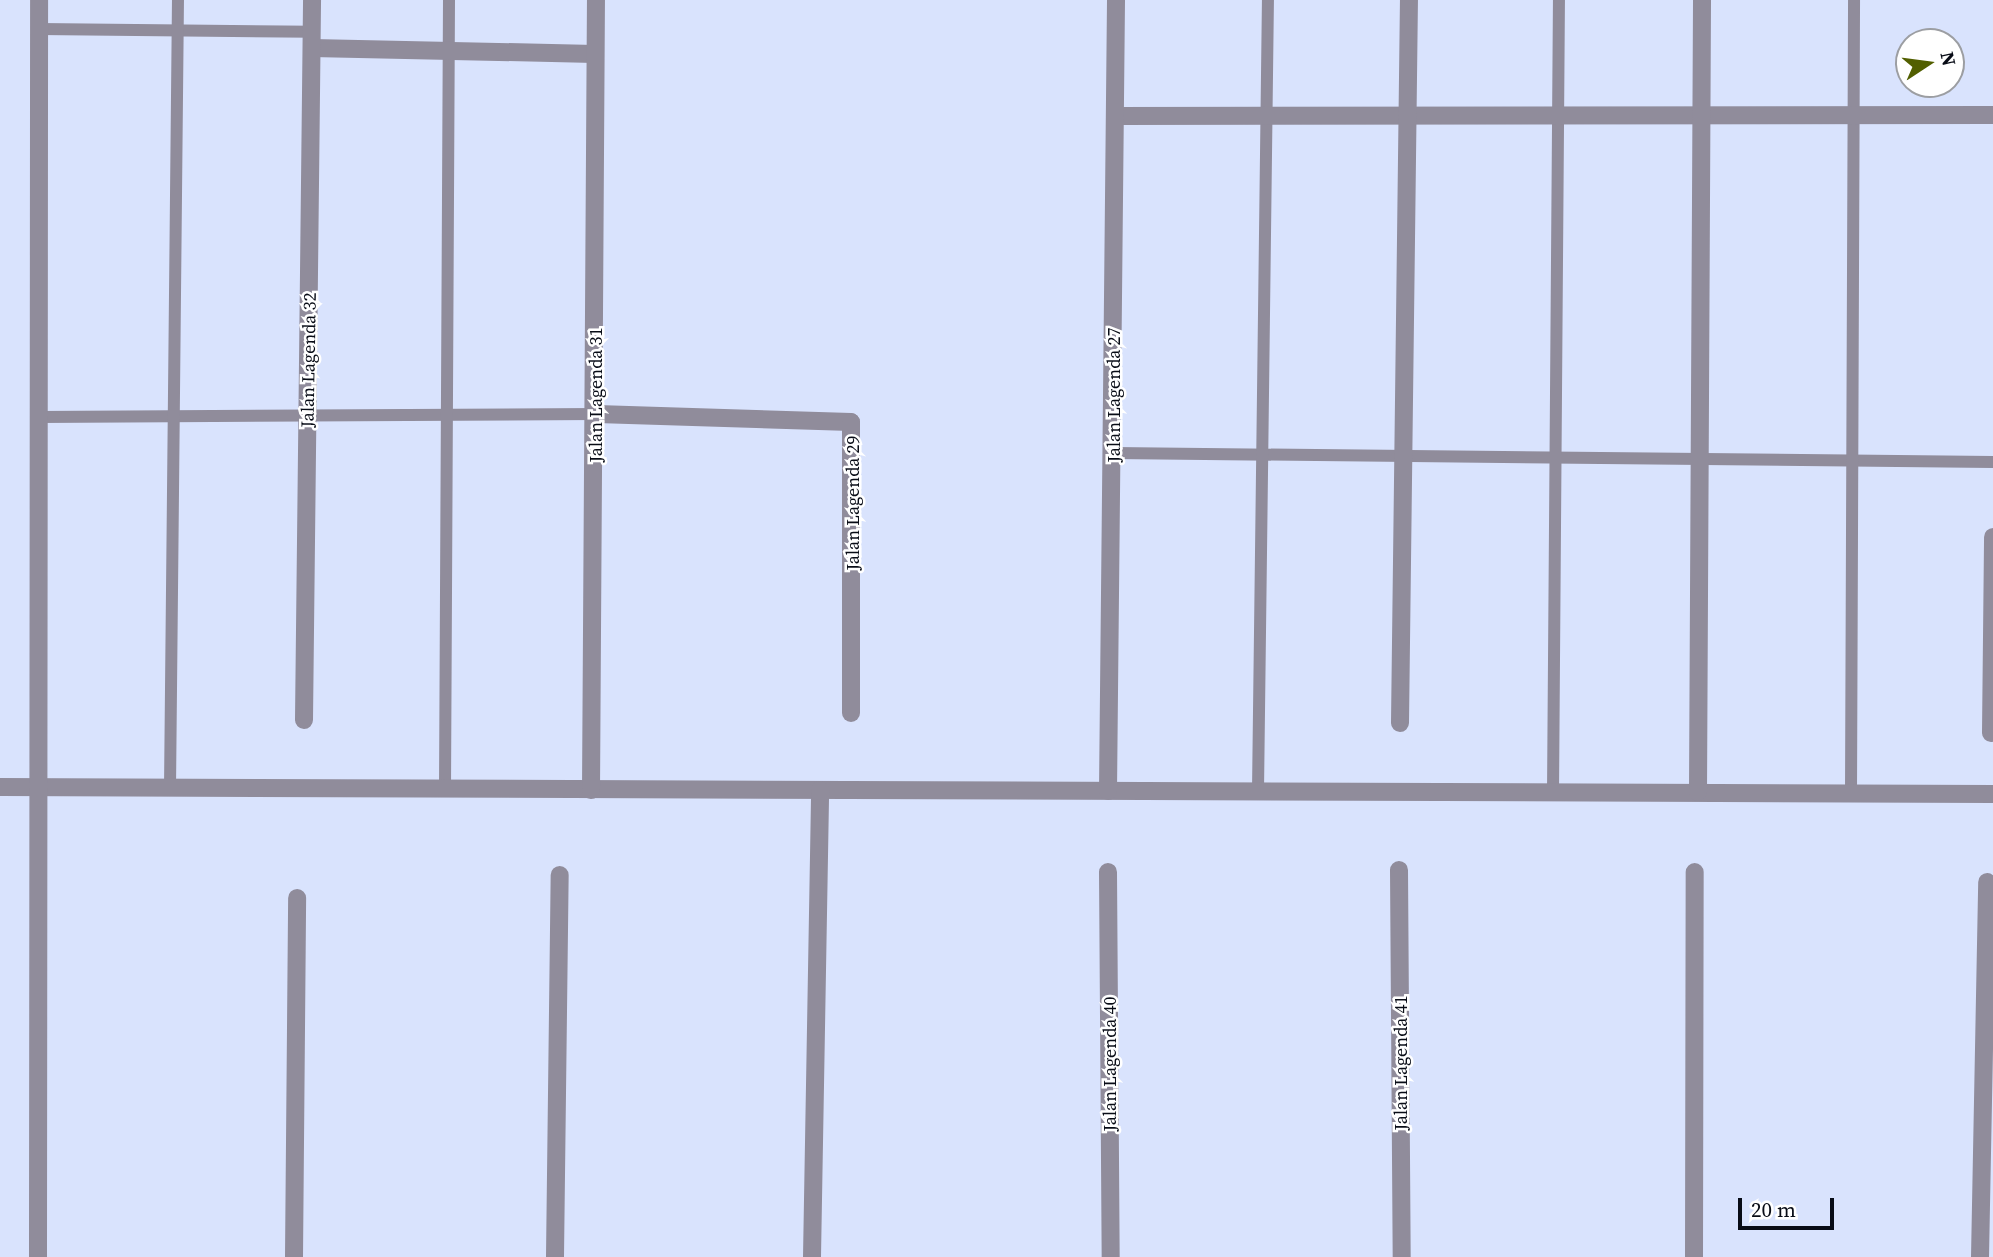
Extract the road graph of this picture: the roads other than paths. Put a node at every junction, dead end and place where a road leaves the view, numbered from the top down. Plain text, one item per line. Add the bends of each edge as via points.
1 (39, 0) edge
2 (177, 0) edge
3 (312, 0) edge
4 (449, 0) edge
5 (596, 0) edge
6 (1116, 0) edge
7 (1268, 0) edge
8 (1409, 0) edge
9 (1559, 0) edge
10 (1702, 0) edge
11 (1854, 0) edge
12 (39, 29) junction
13 (177, 30) junction
14 (312, 40) junction
15 (449, 50) junction
16 (595, 54) junction
17 (1993, 115) edge
18 (1116, 116) junction
19 (1267, 116) junction
20 (1408, 117) junction
21 (1854, 117) junction
22 (1556, 118) junction
23 (1703, 118) junction
24 (309, 411) junction
25 (173, 414) junction
26 (450, 414) junction
27 (597, 414) junction
28 (39, 416) junction
29 (1114, 453) junction
30 (1262, 454) junction
31 (1403, 454) junction
32 (1555, 455) junction
33 (1700, 460) junction
34 (1852, 461) junction
35 (1993, 462) edge
36 (1993, 537) edge
37 (851, 713) dead end
38 (304, 720) dead end
39 (1400, 723) dead end
40 (1991, 733) dead end
41 (0, 787) edge
42 (39, 788) junction
43 (170, 788) junction
44 (445, 789) junction
45 (591, 789) junction
46 (820, 790) junction
47 (1108, 791) junction
48 (1258, 791) junction
49 (1553, 793) junction
50 (1698, 793) junction
51 (1851, 793) junction
52 (1993, 794) edge
53 (1399, 870) dead end
54 (1108, 872) dead end
55 (1695, 872) dead end
56 (559, 875) dead end
57 (1987, 882) dead end
58 (297, 898) dead end
59 (38, 1257) edge
60 (294, 1257) edge
61 (555, 1257) edge
62 (812, 1257) edge
63 (1111, 1257) edge
64 (1402, 1257) edge
65 (1693, 1257) edge
66 (1980, 1257) edge

1 - 12 street
2 - 13 lane
3 - 14 street, Jalan Lagenda 32
4 - 15 lane
5 - 16 street, Jalan Lagenda 31
6 - 18 street, Jalan Lagenda 27
7 - 19 lane
8 - 20 street
9 - 22 lane
10 - 23 street
11 - 21 lane
12 - 13 lane
12 - 28 street
13 - 14 lane
13 - 25 lane
14 - 15 street
14 - 24 street, Jalan Lagenda 32
15 - 16 street
15 - 26 lane
16 - 27 street, Jalan Lagenda 31
17 - 21 street
18 - 19 street
18 - 29 street, Jalan Lagenda 27
19 - 20 street
19 - 30 lane
20 - 22 street
20 - 31 street
21 - 23 street
21 - 34 lane
22 - 23 street
22 - 32 lane
23 - 33 street
24 - 25 lane
24 - 26 lane
24 - 38 street, Jalan Lagenda 32
25 - 28 lane
25 - 43 lane
26 - 27 lane
26 - 44 lane
27 - 37 street, Jalan Lagenda 29 via 851,422
27 - 45 street, Jalan Lagenda 31
28 - 42 street
29 - 30 lane
29 - 47 street, Jalan Lagenda 27
30 - 31 lane
30 - 48 lane
31 - 32 lane
31 - 39 street
32 - 33 lane
32 - 49 lane
33 - 34 lane
33 - 50 street
34 - 35 lane
34 - 51 lane
36 - 40 street
41 - 42 street
42 - 43 street
42 - 59 street
43 - 44 street
44 - 45 street
45 - 46 street
46 - 47 street
46 - 62 street
47 - 48 street
48 - 49 street
49 - 50 street
50 - 51 street
51 - 52 street
53 - 64 street, Jalan Lagenda 41
54 - 63 street, Jalan Lagenda 40
55 - 65 street
56 - 61 street
57 - 66 street
58 - 60 street

